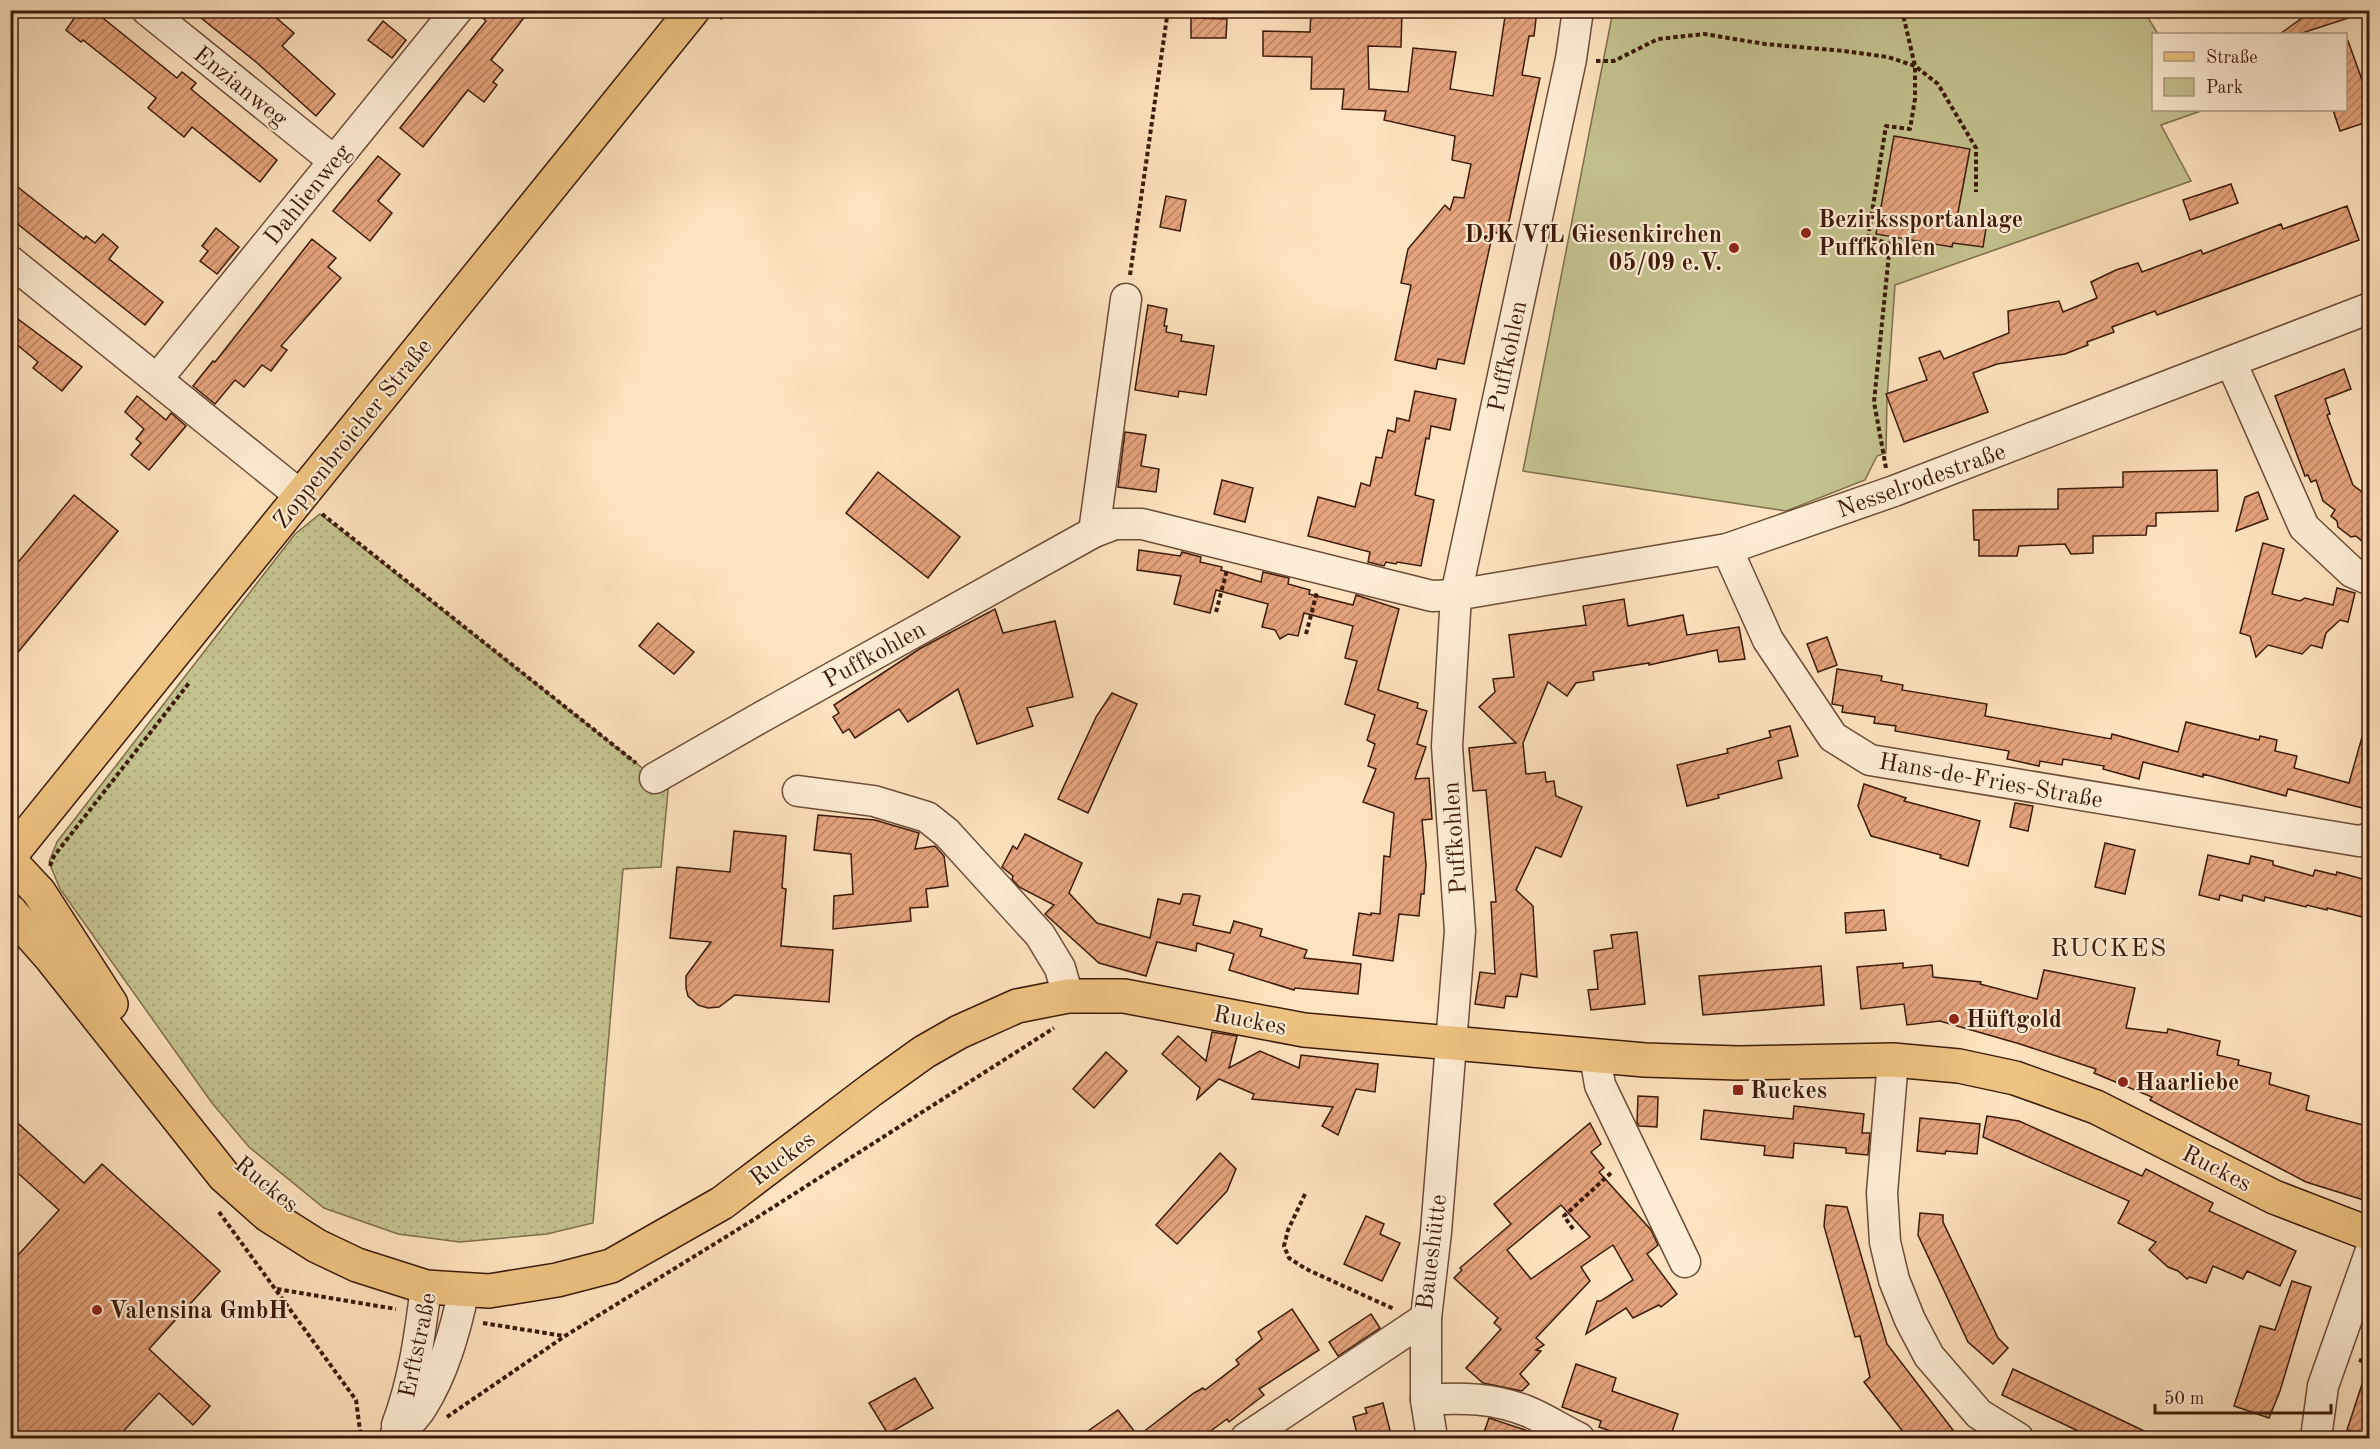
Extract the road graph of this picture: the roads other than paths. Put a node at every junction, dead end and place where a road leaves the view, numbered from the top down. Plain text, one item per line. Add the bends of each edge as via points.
1 (147, 10) edge
2 (457, 10) edge
3 (693, 10) edge
4 (1578, 10) edge
5 (334, 161) junction
6 (10, 261) edge
7 (1126, 299) road end
8 (2370, 308) edge
9 (2230, 362) junction
10 (158, 378) junction
11 (301, 496) junction
12 (1094, 532) junction
13 (1727, 549) junction
14 (2370, 580) edge
15 (1456, 595) junction
16 (655, 778) road end
17 (798, 791) dead end
18 (2370, 838) edge
19 (10, 858) edge
20 (10, 911) edge
21 (1068, 996) junction
22 (1450, 1044) junction
23 (1594, 1056) junction
24 (1893, 1060) junction
25 (2370, 1234) edge
26 (2370, 1253) edge
27 (1685, 1262) dead end
28 (444, 1283) junction
29 (1421, 1321) junction
30 (1426, 1400) junction
31 (393, 1438) edge
32 (1246, 1438) edge
33 (1432, 1438) edge
34 (1579, 1438) edge
35 (2018, 1438) edge
36 (2316, 1438) edge

1 - 5 street, Enzianweg
2 - 5 street, Dahlienweg
3 - 11 main road, Zoppenbroicher Straße
4 - 15 street, Puffkohlen via 1569,70
5 - 10 street, Dahlienweg
6 - 10 street
7 - 12 street
8 - 9 street, Nesselrodestraße
9 - 13 street, Nesselrodestraße via 1894,491
9 - 14 street via 2304,527 2352,572
10 - 11 street
11 - 19 main road, Zoppenbroicher Straße
12 - 15 street, Puffkohlen via 1115,524 1142,524 1432,596
12 - 16 street, Puffkohlen
13 - 15 street, Nesselrodestraße
13 - 18 street, Hans-de-Fries-Straße via 1768,640 1833,737 1870,760 2359,841
15 - 22 street, Puffkohlen via 1447,746 1460,931
17 - 21 street via 874,801 927,818 1041,935 1060,968
19 - 28 main road, Ruckes via 39,892 111,1003 189,1107 237,1161 272,1194 320,1225
20 - 28 main road, Ruckes via 224,1176 268,1215 317,1246 357,1265
21 - 22 main road, Ruckes via 1124,996 1304,1030
21 - 28 main road, Ruckes via 1017,1006 924,1052 722,1203 656,1242 539,1271
22 - 23 main road, Ruckes
22 - 29 street, Baueshütte via 1436,1232
23 - 24 main road, Ruckes via 1702,1063
23 - 27 street via 1600,1085
24 - 25 main road, Ruckes via 1959,1066 2056,1091 2096,1107 2274,1197
24 - 35 street via 1882,1193 1885,1242 1894,1280 1929,1356 1979,1414
26 - 36 street via 2324,1386
28 - 31 street, Erftstraße via 448,1349 421,1410
29 - 30 street
29 - 32 street, Baueshütte
30 - 33 street
30 - 34 street via 1465,1397 1509,1405

